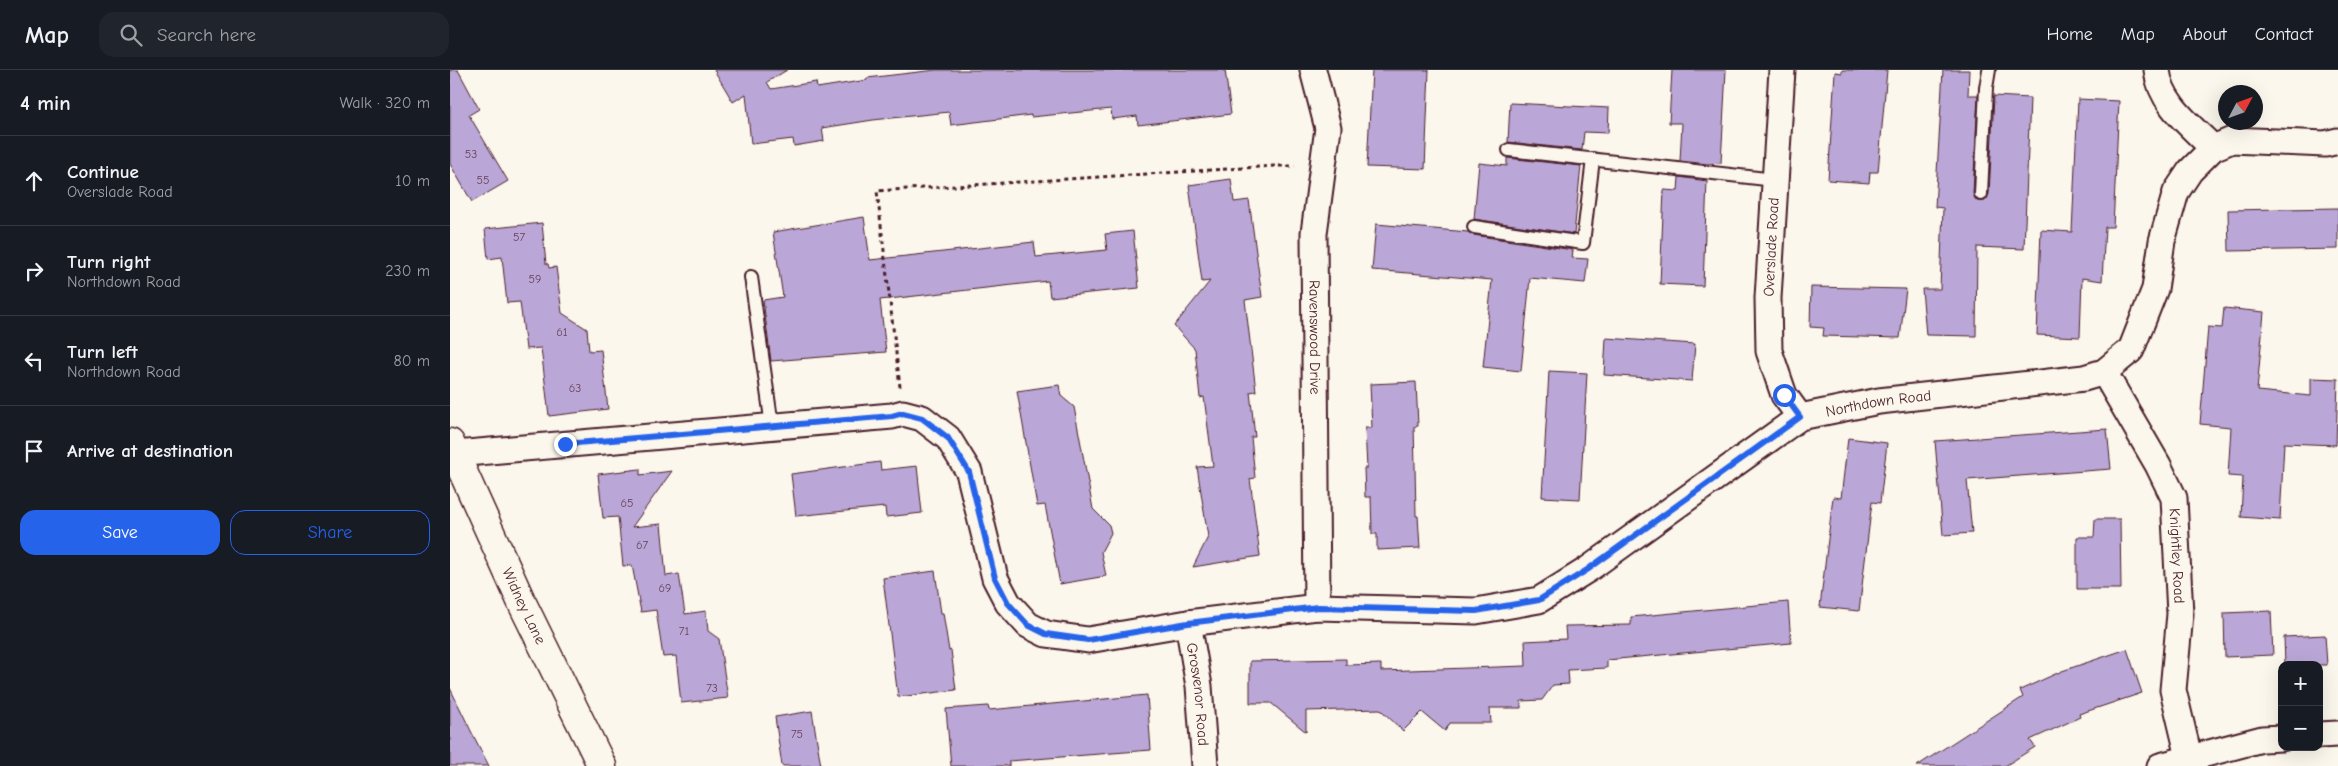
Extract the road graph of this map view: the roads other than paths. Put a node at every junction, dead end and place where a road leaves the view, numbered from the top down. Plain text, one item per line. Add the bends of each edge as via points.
1 (1313, 70) edge
2 (1782, 70) edge
3 (1989, 70) edge
4 (2157, 70) edge
5 (2338, 141) edge
6 (2212, 148) junction
7 (1509, 150) dead end
8 (1593, 159) junction
9 (1775, 180) junction
10 (1981, 194) dead end
11 (1474, 227) dead end
12 (751, 277) dead end
13 (2104, 372) junction
14 (1800, 417) junction
15 (772, 426) junction
16 (452, 448) edge
17 (1318, 607) junction
18 (1188, 623) junction
19 (2338, 734) edge
20 (2323, 735) edge
21 (2278, 738) edge
22 (2194, 759) edge
23 (602, 766) edge
24 (1205, 766) edge
25 (2160, 766) edge

1 - 17 street, Ravenswood Drive via 1328,128 1314,233
2 - 9 street, Overslade Road
3 - 10 lane
4 - 6 street via 2158,83 2172,106
5 - 6 street, Northdown Road via 2325,144 2232,140
6 - 13 street, Northdown Road via 2176,192 2162,241 2155,289 2131,350
7 - 8 lane
8 - 9 lane
8 - 11 lane via 1583,243
9 - 14 street, Overslade Road via 1768,298 1769,351 1784,395
12 - 15 lane
13 - 14 street, Northdown Road via 2084,378 1879,401
13 - 22 street, Knightley Road via 2174,498 2180,614 2173,690
14 - 17 street, Northdown Road via 1587,570 1539,600 1476,611
15 - 16 street, Northdown Road
15 - 18 street, Northdown Road via 903,413 922,418 948,438 969,472 995,578 1008,603 1028,625 1046,634 1088,640
16 - 23 street, Widney Lane via 522,603
17 - 18 street, Northdown Road
18 - 24 street, Grosvenor Road via 1199,686
19 - 20 street
21 - 22 street via 2262,739
22 - 25 street

